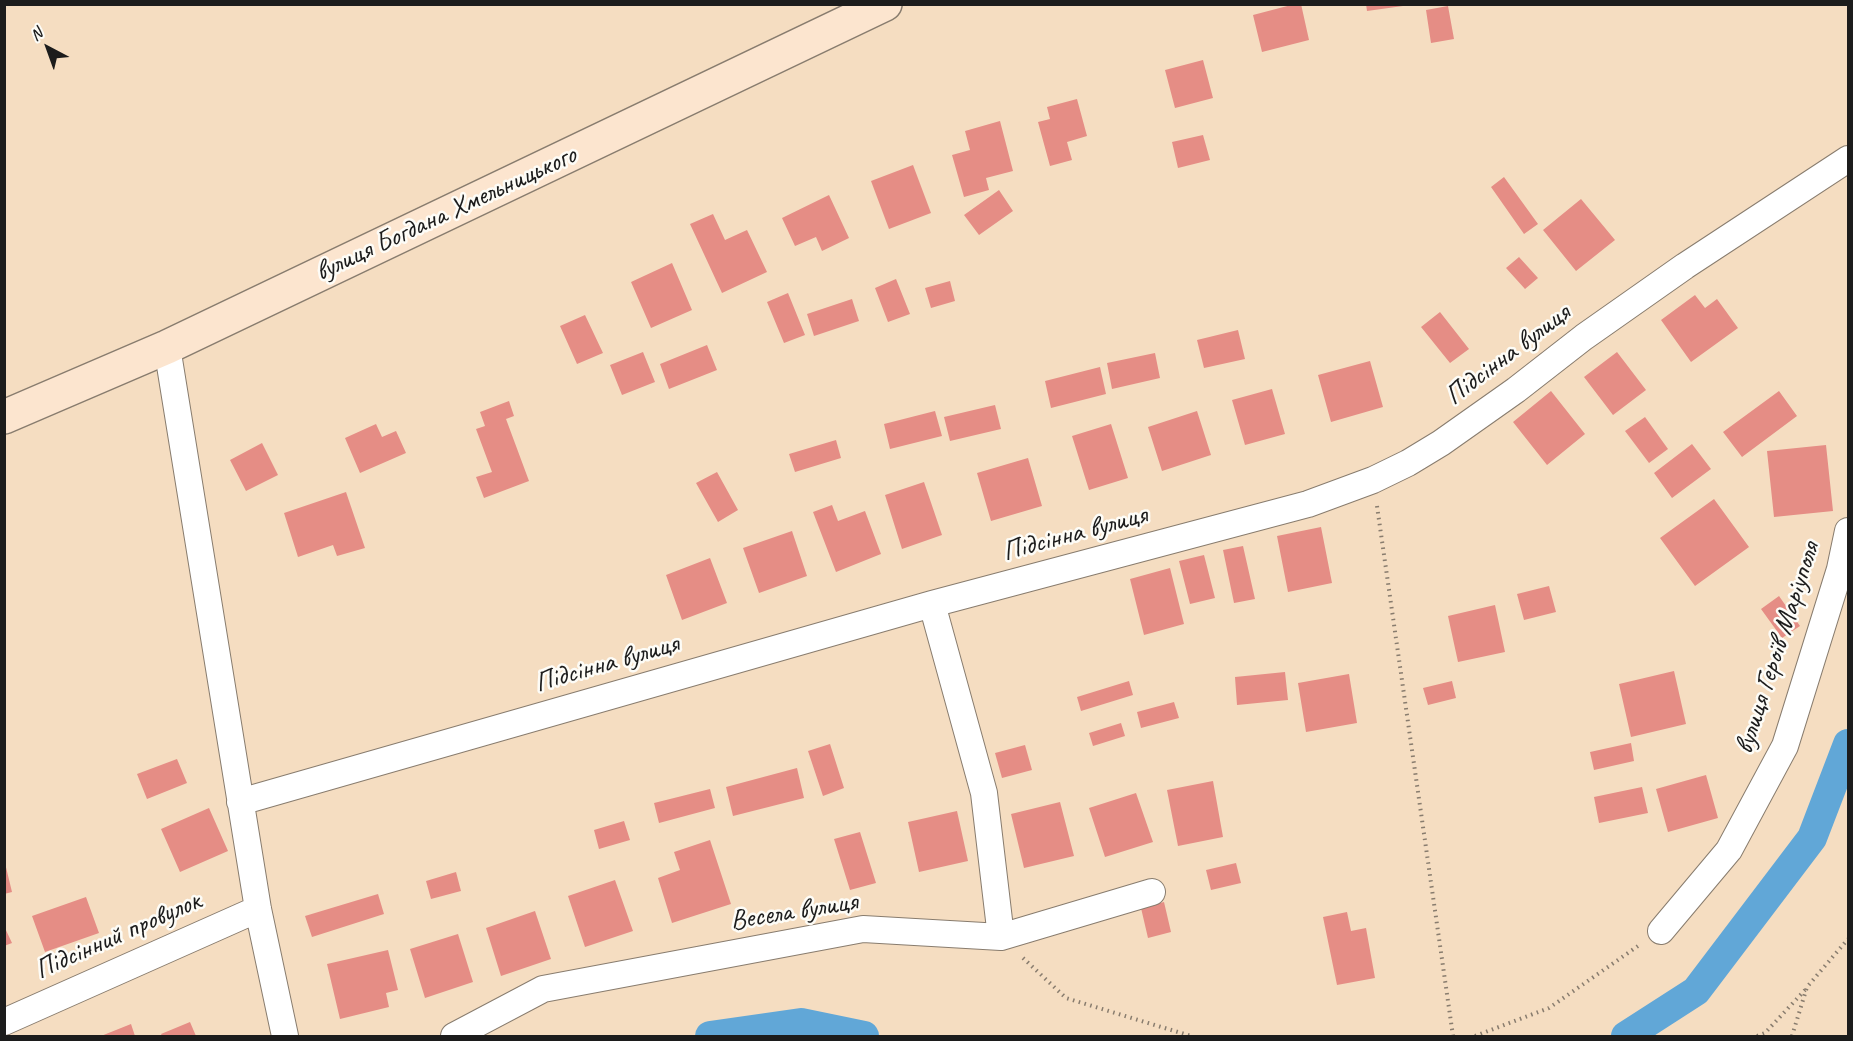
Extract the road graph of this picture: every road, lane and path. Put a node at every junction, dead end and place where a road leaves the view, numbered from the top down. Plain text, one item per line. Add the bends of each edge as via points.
1 (885, 4) edge
2 (1848, 159) edge
3 (167, 347) junction
4 (4, 417) edge
5 (1373, 480) junction
6 (1848, 531) edge
7 (932, 604) junction
8 (240, 802) junction
9 (1152, 892) dead end
10 (258, 909) junction
11 (1661, 931) joint
12 (1001, 937) junction
13 (1848, 939) edge
14 (1807, 987) junction
15 (4, 1022) edge
16 (285, 1036) edge
17 (454, 1036) edge
18 (1191, 1036) edge
19 (1453, 1036) edge
20 (1475, 1036) edge
21 (1757, 1036) edge
22 (1792, 1036) edge

1 - 3 main road, вулиця Богдана Хмельницького
2 - 5 street, Підсінна вулиця via 1685,266 1441,443
3 - 4 main road, вулиця Богдана Хмельницького
3 - 8 street
5 - 7 street, Підсінна вулиця via 1266,516
5 - 19 path
6 - 11 street, вулиця Героїв Маріуполя via 1840,570 1785,746 1729,850
7 - 8 street, Підсінна вулиця
7 - 12 street via 984,793
8 - 10 street
9 - 12 street, Весела вулиця
10 - 15 street, Підсінний провулок
10 - 16 street
11 - 20 path via 1549,1008
12 - 17 street, Весела вулиця via 863,929 543,989
12 - 18 path via 1066,998
13 - 14 path
14 - 21 path via 1765,1033
14 - 22 path

